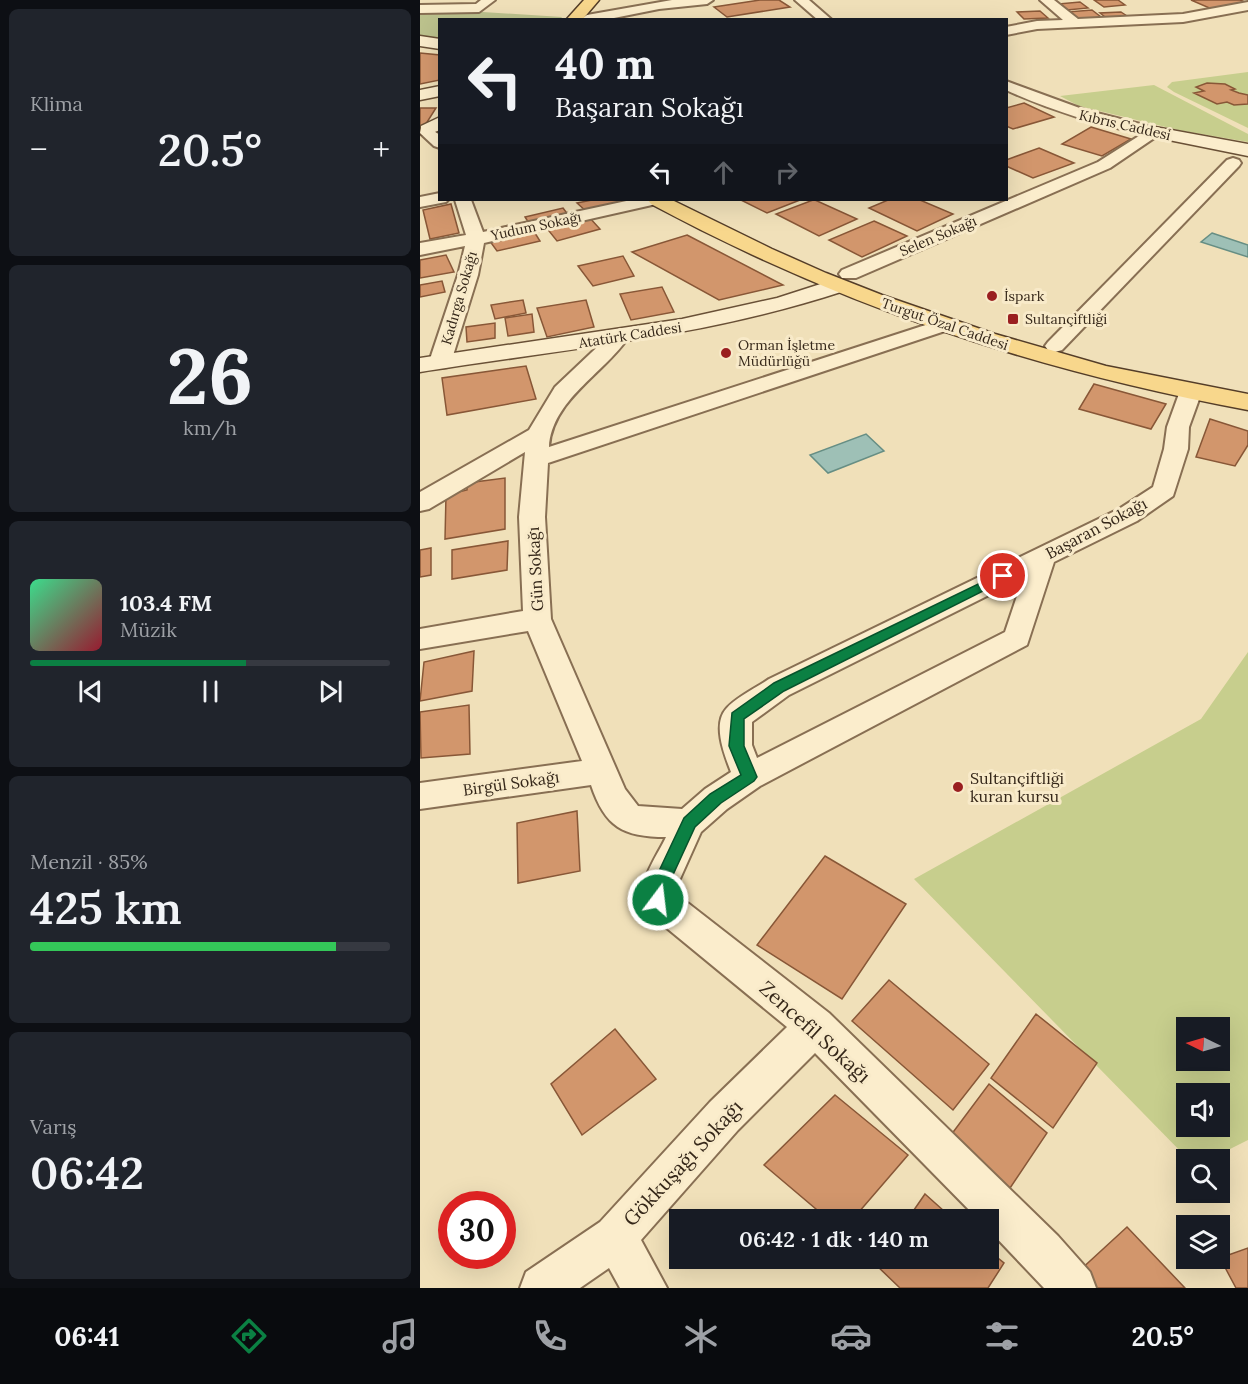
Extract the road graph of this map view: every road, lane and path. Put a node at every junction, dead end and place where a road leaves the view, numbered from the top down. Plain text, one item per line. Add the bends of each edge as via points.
1 (489, 0) edge
2 (592, 0) edge
3 (605, 0) edge
4 (707, 0) edge
5 (801, 0) edge
6 (1046, 0) edge
7 (1133, 6) dead end
8 (1248, 6) edge
9 (420, 9) edge
10 (575, 18) edge
11 (588, 18) edge
12 (592, 18) edge
13 (824, 18) edge
14 (1152, 20) junction
15 (1075, 23) junction
16 (1008, 31) edge
17 (420, 41) edge
18 (438, 44) edge
19 (1008, 86) edge
20 (438, 91) edge
21 (420, 95) edge
22 (1155, 132) junction
23 (1248, 150) edge
24 (1233, 163) dead end
25 (438, 198) edge
26 (464, 201) edge
27 (647, 201) edge
28 (660, 201) edge
29 (690, 201) edge
30 (420, 202) edge
31 (476, 239) junction
32 (420, 249) edge
33 (843, 280) junction
34 (944, 325) junction
35 (617, 339) junction
36 (1055, 346) junction
37 (430, 364) edge
38 (1193, 384) junction
39 (1248, 388) edge
40 (1248, 402) edge
41 (537, 447) junction
42 (420, 503) edge
43 (1043, 556) junction
44 (537, 619) junction
45 (420, 639) edge
46 (602, 771) junction
47 (749, 777) junction
48 (420, 796) edge
49 (689, 823) junction
50 (814, 1026) junction
51 (615, 1238) junction
52 (542, 1288) edge
53 (645, 1288) edge
54 (1074, 1288) edge

1 - 9 street via 479,8
2 - 10 main road
3 - 11 main road
4 - 12 street
5 - 13 street
6 - 15 street
7 - 14 street
8 - 14 street
14 - 15 street
15 - 16 street
17 - 18 street
19 - 22 street, Kıbrıs Caddesi via 1073,113
20 - 21 street
22 - 23 street, Kıbrıs Caddesi
22 - 33 street, Selen Sokağı via 1104,165
24 - 36 street
25 - 30 street
26 - 31 street, Kadırga Sokağı
27 - 31 street, Yudum Sokağı
28 - 33 main road, Turgut Özal Caddesi via 708,227
29 - 33 main road, Turgut Özal Caddesi
31 - 32 street, Yudum Sokağı
31 - 37 street, Kadırga Sokağı via 468,275
33 - 34 main road, Turgut Özal Caddesi
33 - 35 street, Atatürk Caddesi via 718,320
33 - 36 main road, Turgut Özal Caddesi
34 - 38 main road, Turgut Özal Caddesi via 1103,372
34 - 41 street
35 - 37 street, Atatürk Caddesi
35 - 41 street, Gün Sokağı via 563,392
36 - 38 main road, Turgut Özal Caddesi
38 - 39 main road, Turgut Özal Caddesi
38 - 40 main road, Turgut Özal Caddesi
38 - 43 street, Başaran Sokağı via 1178,427 1164,491 1128,515
41 - 42 street
41 - 44 street, Gün Sokağı via 532,517
43 - 47 street, Zencefil Sokağı via 1017,638
43 - 47 street, Başaran Sokağı via 779,687 737,717 736,746
44 - 45 street
44 - 46 street, Gün Sokağı
46 - 48 street, Birgül Sokağı
46 - 49 street, Gün Sokağı via 611,796 628,819
47 - 49 street, Zencefil Sokağı
49 - 50 street, Zencefil Sokağı via 658,890 658,900
50 - 51 street, Gökkuşağı Sokağı via 724,1116
50 - 54 street, Zencefil Sokağı
51 - 52 street, Gökkuşağı Sokağı
51 - 53 street

